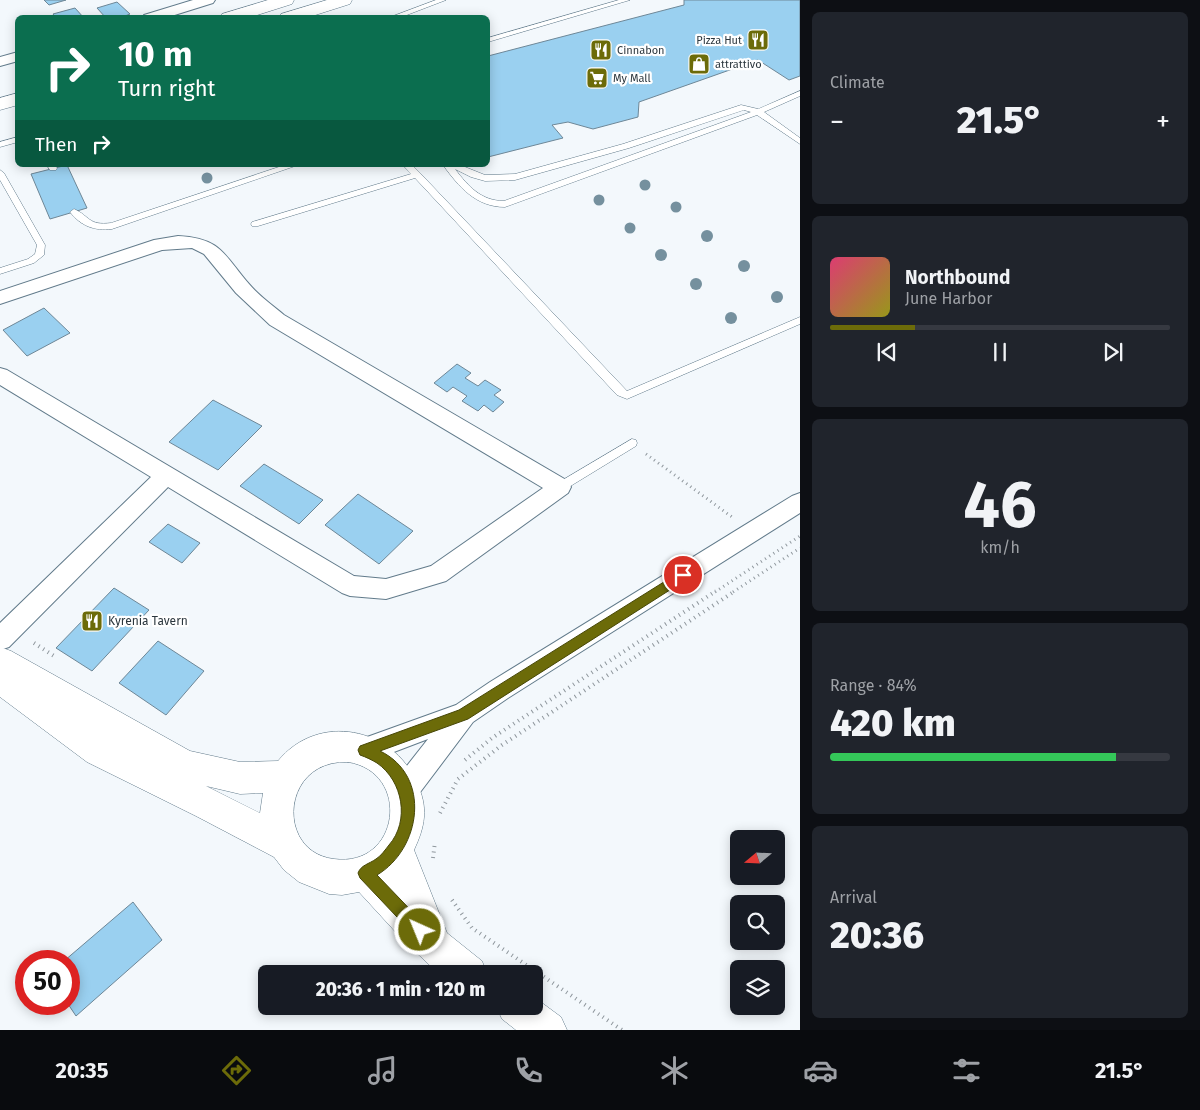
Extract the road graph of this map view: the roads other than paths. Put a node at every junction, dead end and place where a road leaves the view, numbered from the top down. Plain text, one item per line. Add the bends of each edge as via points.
1 (208, 0) edge
2 (286, 0) edge
3 (344, 0) edge
4 (443, 0) edge
5 (627, 0) edge
6 (159, 15) edge
7 (238, 15) edge
8 (296, 15) edge
9 (400, 15) edge
10 (490, 39) edge
11 (15, 57) edge
12 (0, 62) edge
13 (15, 82) edge
14 (0, 86) edge
15 (800, 93) edge
16 (15, 100) edge
17 (0, 104) edge
18 (758, 112) junction
19 (15, 140) edge
20 (800, 142) edge
21 (0, 145) edge
22 (288, 167) edge
23 (409, 167) edge
24 (449, 167) edge
25 (457, 167) edge
26 (0, 173) edge
27 (416, 175) junction
28 (74, 212) dead end
29 (255, 224) dead end
30 (0, 271) edge
31 (0, 298) edge
32 (800, 320) edge
33 (0, 375) edge
34 (632, 443) road end
35 (167, 475) junction
36 (560, 487) junction
37 (800, 502) edge
38 (6, 633) edge
39 (0, 661) edge
40 (0, 679) edge
41 (464, 714) junction
42 (365, 750) junction
43 (288, 777) junction
44 (405, 790) junction
45 (283, 844) junction
46 (396, 848) junction
47 (365, 873) junction
48 (435, 944) junction
49 (456, 965) edge
50 (527, 1015) edge
51 (548, 1030) edge

1 - 6 street
2 - 7 main road
3 - 8 main road
4 - 9 lane
5 - 10 lane
11 - 12 street
13 - 14 main road
15 - 18 lane
16 - 17 main road
18 - 20 lane
18 - 24 lane via 505,204 475,197
18 - 25 lane via 744,107 626,146 515,177 486,178
19 - 21 lane
22 - 28 lane via 112,226 90,226
23 - 27 lane
26 - 30 lane via 41,245 40,255 31,261
27 - 29 lane
27 - 32 lane via 627,395
31 - 36 street via 160,244 185,240 208,246 244,289 277,320
33 - 35 street
34 - 36 lane
35 - 36 street via 350,586 386,589 438,574
35 - 38 street
37 - 41 street
39 - 43 main road via 184,765 240,778
40 - 45 main road via 98,751
41 - 42 street
41 - 44 street
42 - 43 main road via 329,748 313,754
42 - 44 main road via 396,772
43 - 45 main road via 276,809
44 - 46 main road via 409,809 406,829
45 - 47 main road via 309,870 346,878
46 - 47 main road via 382,864
46 - 48 main road
47 - 48 main road
48 - 49 main road
50 - 51 main road

